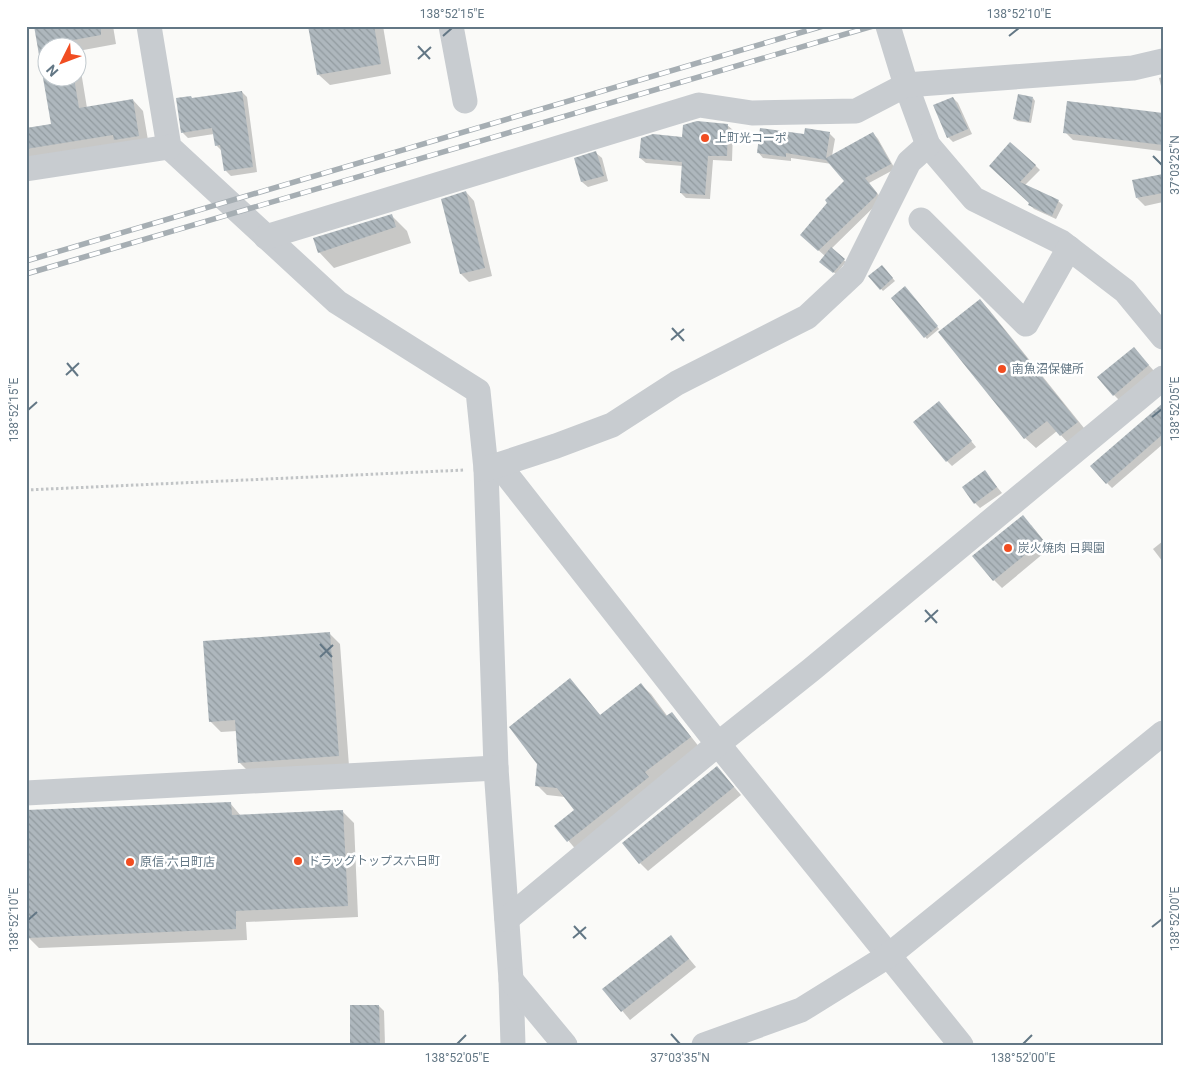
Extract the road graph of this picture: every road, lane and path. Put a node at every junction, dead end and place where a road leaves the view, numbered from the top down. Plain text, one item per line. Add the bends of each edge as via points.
1 (149, 26) edge
2 (451, 26) edge
3 (888, 26) edge
4 (1163, 61) edge
5 (906, 85) junction
6 (465, 101) dead end
7 (928, 145) junction
8 (169, 148) junction
9 (26, 170) edge
10 (921, 220) dead end
11 (266, 237) junction
12 (1069, 248) junction
13 (1163, 337) edge
14 (1163, 378) edge
15 (493, 467) junction
16 (26, 490) edge
17 (1163, 733) edge
18 (718, 744) junction
19 (496, 768) junction
20 (26, 793) edge
21 (507, 919) junction
22 (888, 956) junction
23 (511, 980) junction
24 (512, 1045) edge
25 (564, 1045) edge
26 (704, 1045) edge
27 (961, 1045) edge

1 - 8 street
2 - 6 street
3 - 5 street
4 - 5 street via 1133,68
5 - 7 street
5 - 11 street via 856,111 752,113 699,106
7 - 12 street via 974,199
7 - 15 street via 909,162 853,274 807,318 677,383 612,425
8 - 9 street
8 - 11 street
10 - 12 street via 1026,324
11 - 15 street via 338,302 478,391
12 - 13 street via 1125,291
14 - 18 street
15 - 16 path
15 - 18 street
15 - 19 street
17 - 22 street
18 - 21 street
18 - 22 street
19 - 20 street
19 - 21 street
21 - 23 street
22 - 26 street via 801,1010
22 - 27 street
23 - 24 street
23 - 25 street

